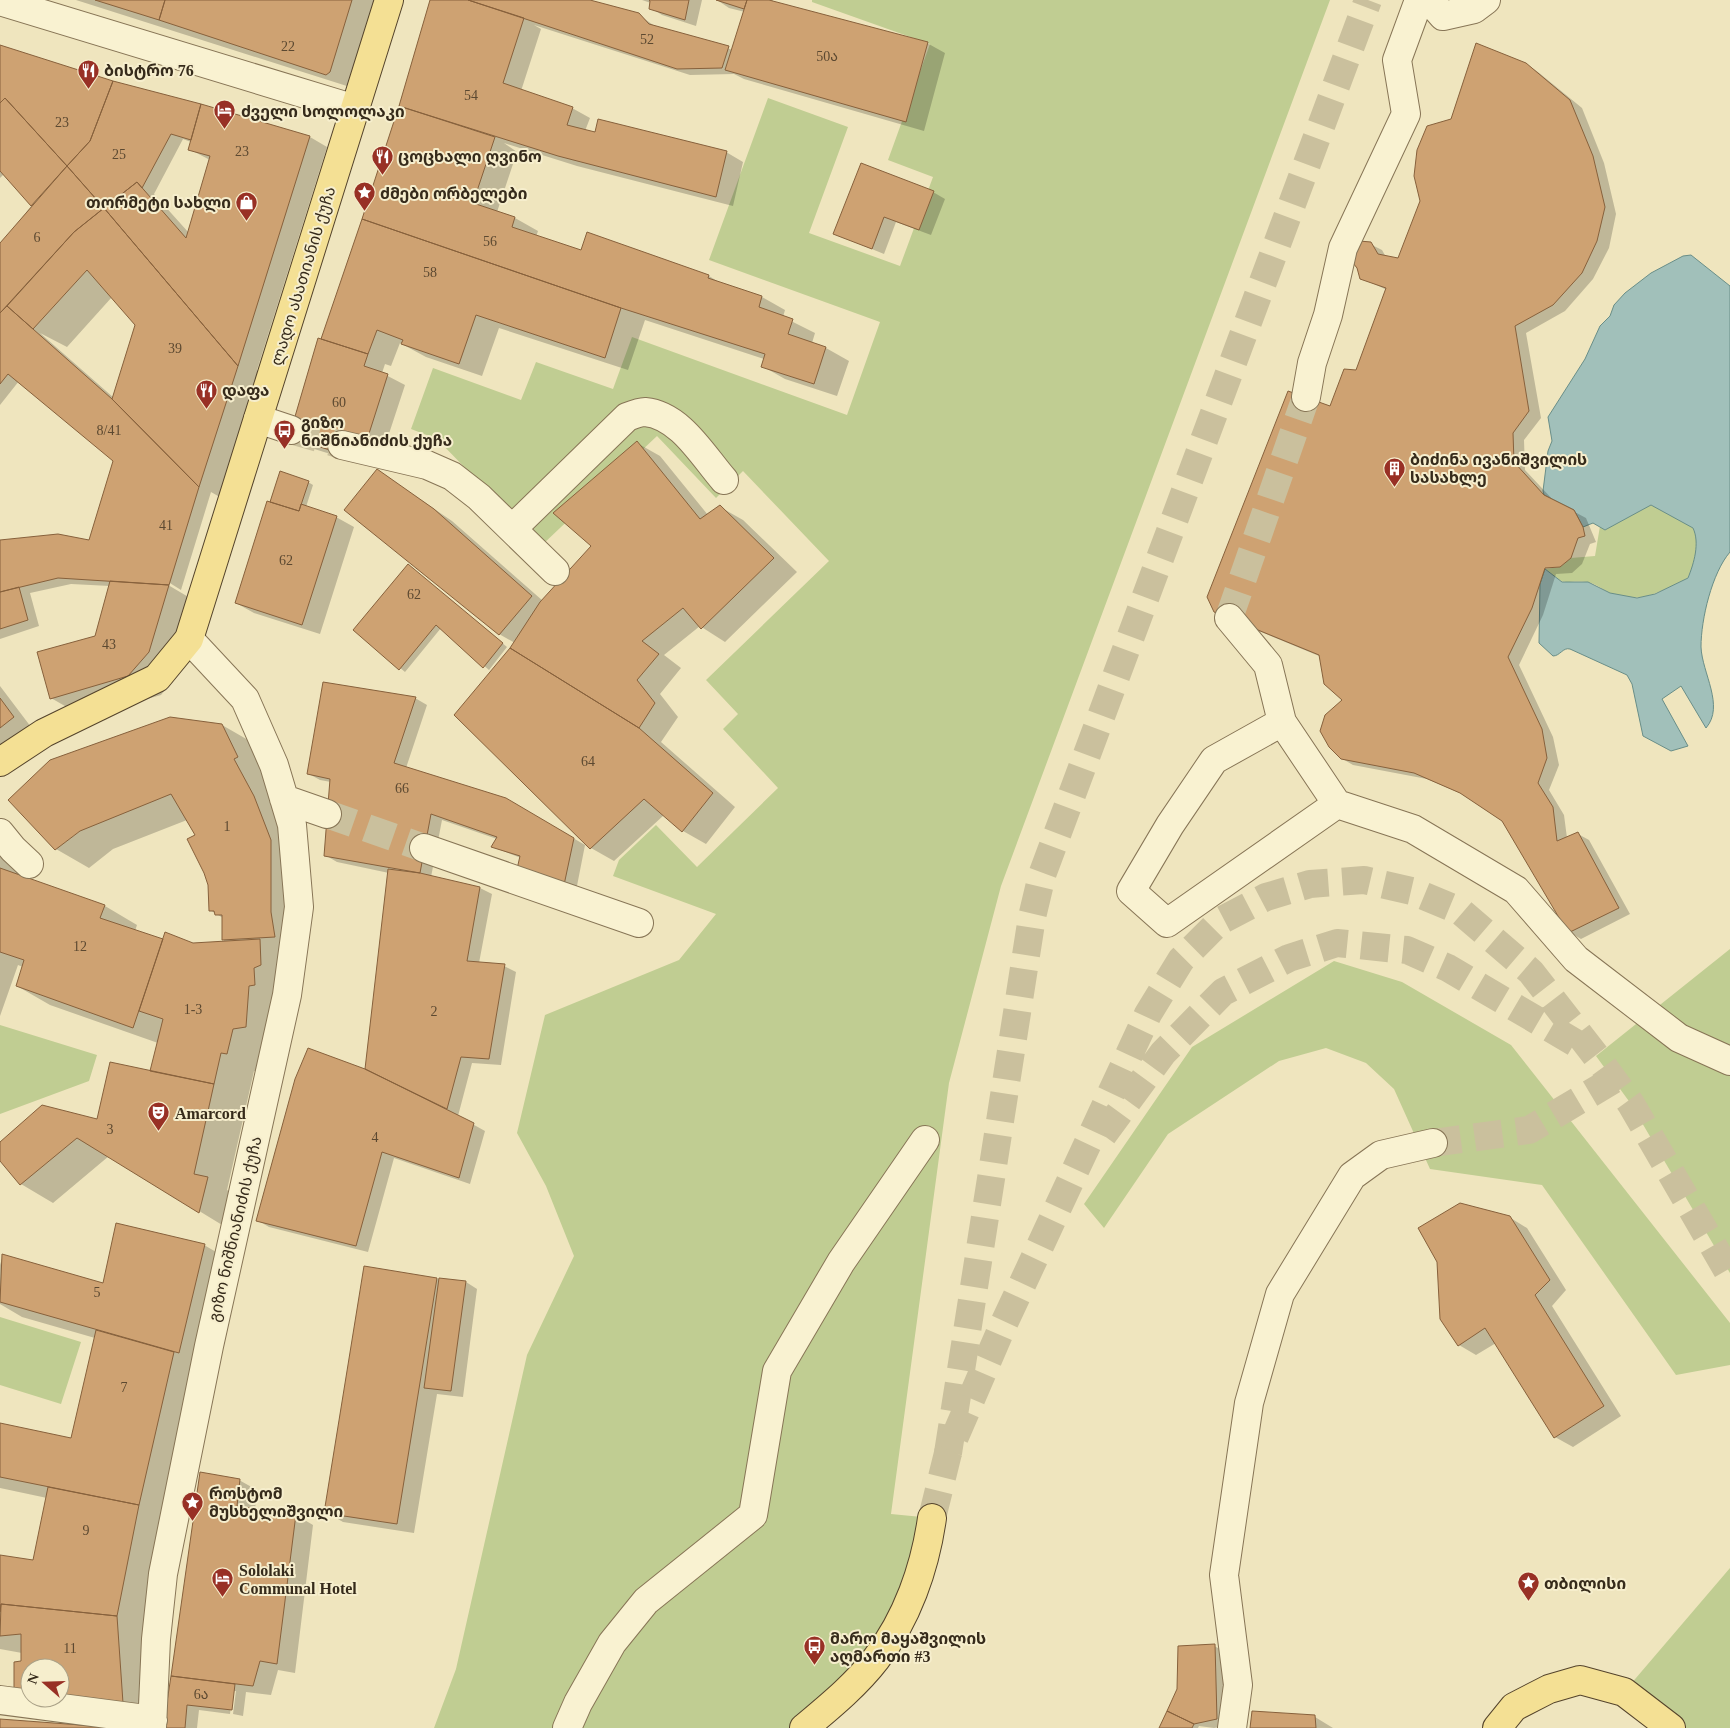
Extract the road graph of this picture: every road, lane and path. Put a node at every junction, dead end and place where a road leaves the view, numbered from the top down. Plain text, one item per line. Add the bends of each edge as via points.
1 (389, 0) edge
2 (1419, 0) edge
3 (1429, 0) edge
4 (1486, 0) edge
5 (0, 1) edge
6 (355, 109) junction
7 (1306, 397) tunnel mouth
8 (258, 418) junction
9 (291, 430) tunnel mouth
10 (342, 445) tunnel mouth
11 (724, 480) dead end
12 (512, 529) junction
13 (555, 571) dead end
14 (1229, 618) dead end
15 (190, 638) junction
16 (1282, 722) junction
17 (0, 762) edge
18 (284, 799) junction
19 (1337, 804) junction
20 (327, 814) tunnel mouth
21 (0, 833) edge
22 (424, 848) tunnel mouth
23 (29, 864) dead end
24 (639, 922) dead end
25 (1730, 1061) edge
26 (925, 1140) dead end
27 (1433, 1143) tunnel mouth
28 (932, 1518) tunnel mouth
29 (0, 1700) edge
30 (153, 1724) edge
31 (567, 1728) edge
32 (804, 1728) edge
33 (1232, 1728) edge
34 (1497, 1728) edge
35 (1671, 1728) edge

1 - 6 main road, ლადო ასათიანის ქუჩა
2 - 7 street via 1397,60 1406,114 1343,248
3 - 4 street via 1443,16 1474,9
5 - 6 street
6 - 8 main road, ლადო ასათიანის ქუჩა
8 - 9 street
8 - 15 main road, ლადო ასათიანის ქუჩა
10 - 12 street via 427,466 452,476
11 - 12 street via 665,416 643,412 627,418
12 - 13 street
14 - 16 street via 1268,665
15 - 17 main road via 157,678 44,733
15 - 18 street, გიზო ნიშნიანიძის ქუჩა via 245,699 274,765
16 - 19 street
16 - 19 street via 1214,760 1131,891 1167,923
18 - 20 street
18 - 30 street, გიზო ნიშნიანიძის ქუჩა via 292,826 298,907 287,995 208,1346 163,1574 156,1639
19 - 25 street via 1413,829 1516,890 1576,959 1679,1038
21 - 23 street
22 - 24 street
26 - 31 street via 841,1262 777,1371 753,1514 646,1601 612,1643
27 - 33 street via 1382,1155 1352,1176 1280,1294 1249,1403 1224,1575 1238,1685
28 - 32 main road via 927,1552 912,1594 877,1659
29 - 30 street
34 - 35 main road via 1514,1707 1549,1689 1580,1680 1624,1692

